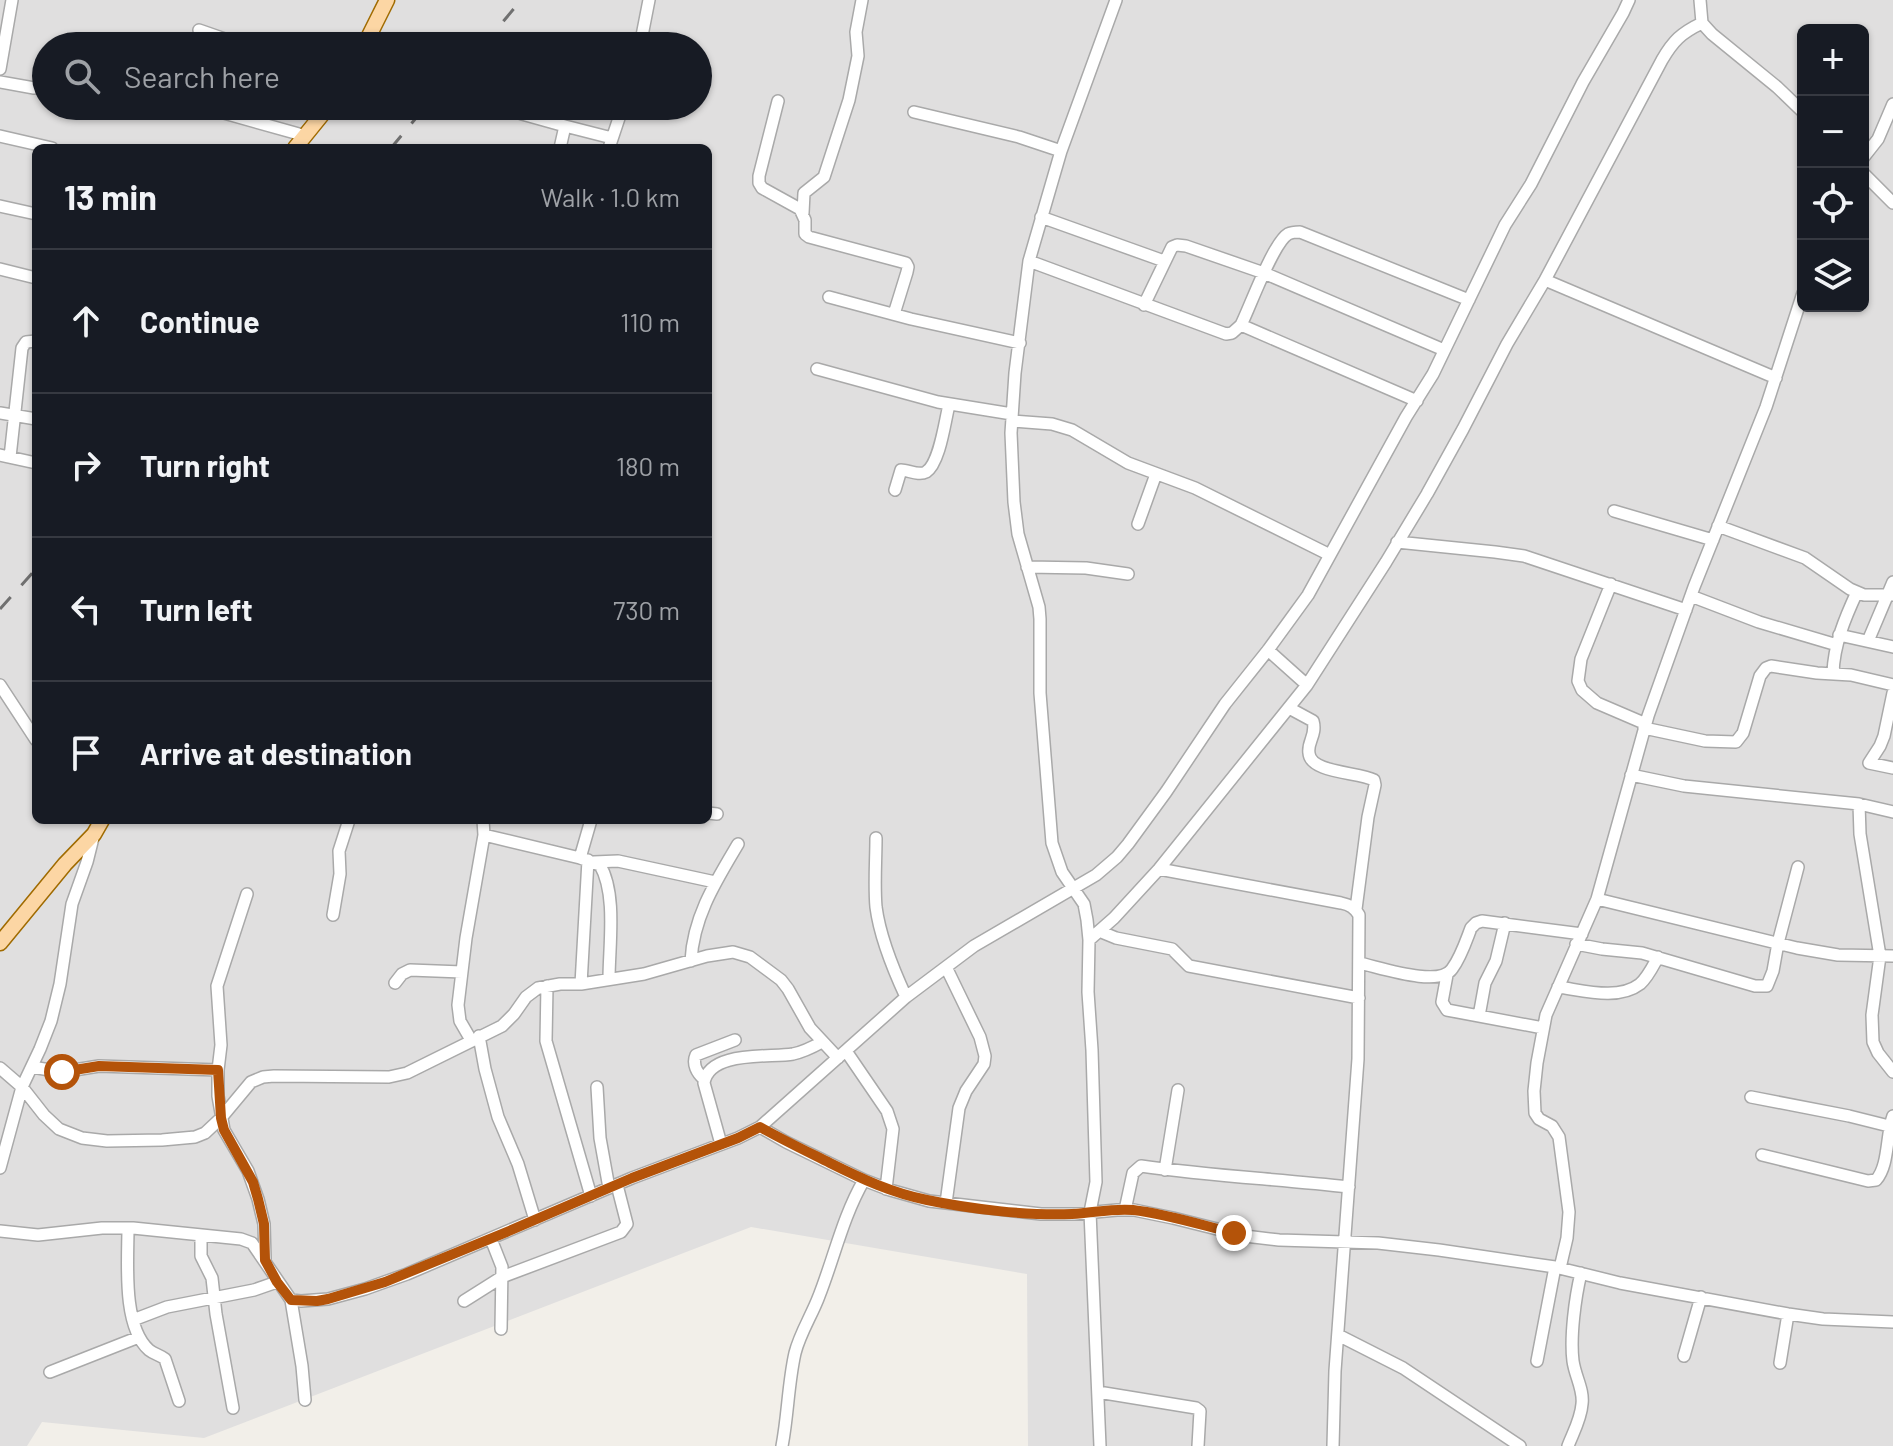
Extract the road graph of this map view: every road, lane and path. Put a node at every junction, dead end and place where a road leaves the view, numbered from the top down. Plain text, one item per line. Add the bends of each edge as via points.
1 (12, 0) edge
2 (387, 0) edge
3 (649, 0) edge
4 (862, 0) edge
5 (1116, 0) edge
6 (1629, 0) edge
7 (1700, 0) edge
8 (1702, 23) junction
9 (199, 30) dead end
10 (205, 32) edge
11 (371, 32) edge
12 (643, 32) edge
13 (0, 69) edge
14 (0, 82) edge
15 (32, 88) edge
16 (778, 101) dead end
17 (1893, 104) edge
18 (1797, 106) edge
19 (914, 112) dead end
20 (249, 120) edge
21 (318, 120) edge
22 (544, 120) edge
23 (618, 120) edge
24 (565, 126) junction
25 (0, 136) edge
26 (306, 136) junction
27 (611, 143) edge
28 (35, 144) edge
29 (299, 144) edge
30 (561, 144) edge
31 (1869, 150) edge
32 (1061, 151) junction
33 (1869, 179) edge
34 (1893, 203) edge
35 (0, 206) edge
36 (32, 213) edge
37 (803, 213) junction
38 (1041, 217) junction
39 (1029, 261) junction
40 (1164, 261) junction
41 (0, 269) edge
42 (1264, 273) junction
43 (32, 277) edge
44 (1545, 280) junction
45 (829, 297) dead end
46 (1469, 300) junction
47 (1144, 305) junction
48 (1797, 312) edge
49 (894, 314) junction
50 (1241, 325) junction
51 (32, 341) edge
52 (1020, 343) junction
53 (1444, 350) junction
54 (817, 369) dead end
55 (1776, 378) junction
56 (1417, 401) junction
57 (949, 405) junction
58 (0, 413) edge
59 (15, 415) junction
60 (32, 418) edge
61 (1012, 418) junction
62 (5, 456) edge
63 (32, 462) edge
64 (1156, 474) junction
65 (895, 490) dead end
66 (1614, 511) dead end
67 (1138, 524) dead end
68 (1718, 526) junction
69 (1713, 540) junction
70 (1397, 542) junction
71 (1330, 555) junction
72 (1027, 567) junction
73 (1128, 574) dead end
74 (1893, 582) edge
75 (1611, 584) junction
76 (1857, 592) junction
77 (1890, 595) edge
78 (1691, 596) junction
79 (1686, 610) junction
80 (1838, 640) junction
81 (1868, 641) junction
82 (1893, 647) edge
83 (1268, 650) junction
84 (1833, 673) junction
85 (0, 685) edge
86 (1307, 685) junction
87 (1893, 685) edge
88 (1893, 693) edge
89 (1289, 708) junction
90 (1645, 726) junction
91 (1889, 729) edge
92 (32, 734) edge
93 (1893, 768) edge
94 (1631, 775) junction
95 (1859, 804) junction
96 (1893, 812) edge
97 (100, 824) edge
98 (348, 824) edge
99 (483, 824) edge
100 (591, 824) edge
101 (94, 834) junction
102 (484, 835) junction
103 (876, 838) dead end
104 (738, 844) dead end
105 (587, 860) junction
106 (1798, 867) dead end
107 (1159, 869) junction
108 (715, 882) junction
109 (1073, 889) junction
110 (247, 894) dead end
111 (1597, 899) junction
112 (1356, 909) junction
113 (333, 915) dead end
114 (1505, 923) junction
115 (1099, 931) junction
116 (1579, 939) junction
117 (1089, 940) junction
118 (0, 943) edge
119 (1778, 943) junction
120 (1880, 956) junction
121 (1893, 956) edge
122 (1658, 957) junction
123 (691, 961) junction
124 (1359, 963) junction
125 (946, 967) junction
126 (462, 972) junction
127 (1447, 975) junction
128 (609, 979) junction
129 (395, 983) dead end
130 (581, 984) junction
131 (547, 986) junction
132 (1558, 987) junction
133 (906, 997) junction
134 (1359, 998) junction
135 (1479, 1016) junction
136 (1543, 1028) junction
137 (475, 1038) junction
138 (735, 1040) dead end
139 (822, 1042) junction
140 (842, 1055) junction
141 (32, 1067) junction
142 (0, 1068) edge
143 (218, 1070) junction
144 (1893, 1072) edge
145 (704, 1079) junction
146 (22, 1087) junction
147 (597, 1087) dead end
148 (1178, 1090) dead end
149 (1751, 1097) dead end
150 (221, 1118) junction
151 (1891, 1121) edge
152 (760, 1127) junction
153 (721, 1144) junction
154 (1762, 1155) dead end
155 (0, 1168) edge
156 (1165, 1170) junction
157 (864, 1180) junction
158 (613, 1186) junction
159 (1349, 1187) junction
160 (886, 1189) junction
161 (591, 1196) junction
162 (946, 1203) junction
163 (1125, 1210) junction
164 (1090, 1212) junction
165 (535, 1220) junction
166 (128, 1228) junction
167 (0, 1231) edge
168 (201, 1235) junction
169 (491, 1239) junction
170 (1345, 1241) junction
171 (265, 1260) junction
172 (1558, 1268) junction
173 (1581, 1273) junction
174 (502, 1277) junction
175 (277, 1282) junction
176 (1701, 1297) junction
177 (214, 1298) junction
178 (291, 1300) junction
179 (464, 1301) dead end
180 (1788, 1314) junction
181 (133, 1320) junction
182 (1893, 1322) edge
183 (501, 1329) dead end
184 (1338, 1335) junction
185 (139, 1337) junction
186 (1684, 1356) dead end
187 (1537, 1361) dead end
188 (1780, 1363) dead end
189 (50, 1372) dead end
190 (1098, 1392) junction
191 (305, 1400) dead end
192 (179, 1401) dead end
193 (233, 1408) dead end
194 (782, 1446) edge
195 (1100, 1446) edge
196 (1198, 1446) edge
197 (1333, 1446) edge
198 (1520, 1446) edge
199 (1568, 1446) edge

1 - 13 street
2 - 11 main road
3 - 12 street
4 - 37 street via 849,100 824,177 804,193
5 - 32 street
6 - 46 street
7 - 8 street
8 - 18 street
8 - 44 street via 1672,42
9 - 10 street
14 - 15 street
16 - 37 street via 759,183
17 - 31 street
19 - 32 street
20 - 26 street
21 - 26 main road
22 - 24 street
23 - 27 street
24 - 27 street
24 - 30 street
25 - 28 street
26 - 29 main road
32 - 38 street
33 - 34 street
35 - 36 street
37 - 49 street via 809,237 906,263
38 - 39 street
38 - 40 street
39 - 47 street
39 - 52 street
40 - 42 street via 1172,247 1186,246
40 - 47 street
41 - 43 street
42 - 46 street via 1285,236 1300,232
42 - 50 street
42 - 53 street
44 - 55 street
44 - 70 street
45 - 49 street
46 - 53 street
47 - 50 street via 1226,334
48 - 55 street
49 - 52 street
50 - 56 street
51 - 59 street via 22,348
52 - 61 street
53 - 56 street
54 - 57 street
55 - 68 street
56 - 71 street
57 - 61 street
57 - 65 street via 930,468 925,473 901,470
58 - 59 street
59 - 60 street
59 - 62 street
61 - 64 street via 1063,426
61 - 72 street via 1014,502
62 - 63 street
64 - 67 street
64 - 71 street
66 - 69 street
68 - 69 street
68 - 76 street via 1805,558
69 - 78 street
70 - 75 street via 1524,556
70 - 86 street
71 - 83 street
72 - 73 street
72 - 109 street via 1039,607 1052,843
74 - 77 street
75 - 79 street
75 - 90 street via 1581,659 1578,681 1589,698
76 - 77 street
76 - 80 street
77 - 81 street
78 - 79 street
78 - 80 street via 1759,622
79 - 90 street
80 - 81 street
80 - 84 street
81 - 82 street
83 - 86 street
83 - 109 street via 1117,857
84 - 87 street
84 - 90 street via 1766,668 1736,742 1705,741
85 - 92 street
86 - 89 street
88 - 91 street
89 - 107 street
89 - 112 street via 1313,721 1308,751 1312,761 1374,780
90 - 94 street
91 - 93 street via 1869,763
94 - 95 street via 1684,786
94 - 111 street
95 - 96 street
95 - 120 street
97 - 101 main road
98 - 113 street via 339,851
99 - 102 street
100 - 105 street
101 - 118 main road
101 - 141 street via 72,904 55,1004
102 - 105 street
102 - 126 street
103 - 133 street via 878,919
104 - 108 street
105 - 108 street via 618,861
105 - 128 street via 600,865 608,884
105 - 130 street
106 - 119 street
107 - 112 street
107 - 115 street
108 - 123 street via 695,931
109 - 117 street via 1084,904
109 - 125 street
110 - 143 street via 217,986
111 - 116 street
111 - 119 street
112 - 124 street
114 - 116 street
114 - 127 street via 1476,923
114 - 135 street
115 - 117 street
115 - 134 street via 1172,949 1189,966
116 - 122 street via 1602,949
116 - 132 street
117 - 164 street via 1096,1182
119 - 120 street via 1827,954
119 - 122 street via 1770,981 1761,987
120 - 121 street
120 - 144 street via 1871,1030 1878,1053
122 - 132 street via 1638,986 1622,992
123 - 128 street
123 - 139 street via 733,952 758,961 781,980
124 - 127 street via 1421,976
124 - 134 street
125 - 133 street
125 - 162 street via 985,1056 959,1108
126 - 129 street via 410,970
126 - 137 street via 458,1013 464,1029
127 - 135 street via 1443,1006
128 - 130 street
130 - 131 street
131 - 137 street via 532,991 502,1026
131 - 161 street via 546,1041
132 - 136 street
133 - 140 street
134 - 159 street
135 - 136 street
136 - 172 street via 1535,1113 1559,1137 1569,1212
137 - 150 street via 389,1077 263,1077 251,1082
137 - 165 street
138 - 145 street via 694,1057
139 - 140 street
139 - 145 street via 791,1055 740,1057 716,1066
140 - 152 street
140 - 160 street via 887,1111 893,1129
141 - 143 street via 62,1072 99,1066
141 - 146 street
142 - 146 street
143 - 150 street
145 - 153 street
146 - 150 street via 59,1129 92,1141 195,1137
146 - 155 street
147 - 158 street via 600,1138
148 - 156 street
149 - 151 street
150 - 171 street via 256,1191
151 - 154 street via 1876,1180
152 - 153 street
152 - 157 street
153 - 158 street
156 - 159 street
156 - 163 street via 1141,1166 1133,1173
157 - 160 street
157 - 194 street via 799,1341
158 - 161 street
158 - 174 street via 627,1224 621,1232
159 - 170 street
160 - 162 street
161 - 165 street
162 - 164 street via 1041,1214
163 - 164 street
163 - 170 street via 1245,1236
164 - 190 street
165 - 169 street
166 - 167 street via 38,1235
166 - 168 street
166 - 181 street
168 - 171 street via 248,1241
168 - 177 street via 202,1261 212,1278
169 - 174 street
169 - 178 street via 350,1294
170 - 172 street
170 - 184 street
171 - 175 street
172 - 173 street
172 - 187 street
173 - 176 street
173 - 199 street via 1573,1352 1583,1400
174 - 179 street
174 - 183 street
175 - 177 street
175 - 178 street
176 - 180 street
176 - 186 street
177 - 181 street
177 - 193 street
178 - 191 street
180 - 182 street
180 - 188 street
181 - 185 street
184 - 197 street
184 - 198 street via 1403,1368
185 - 189 street
185 - 192 street via 165,1359
190 - 195 street
190 - 196 street via 1196,1408 1201,1416

